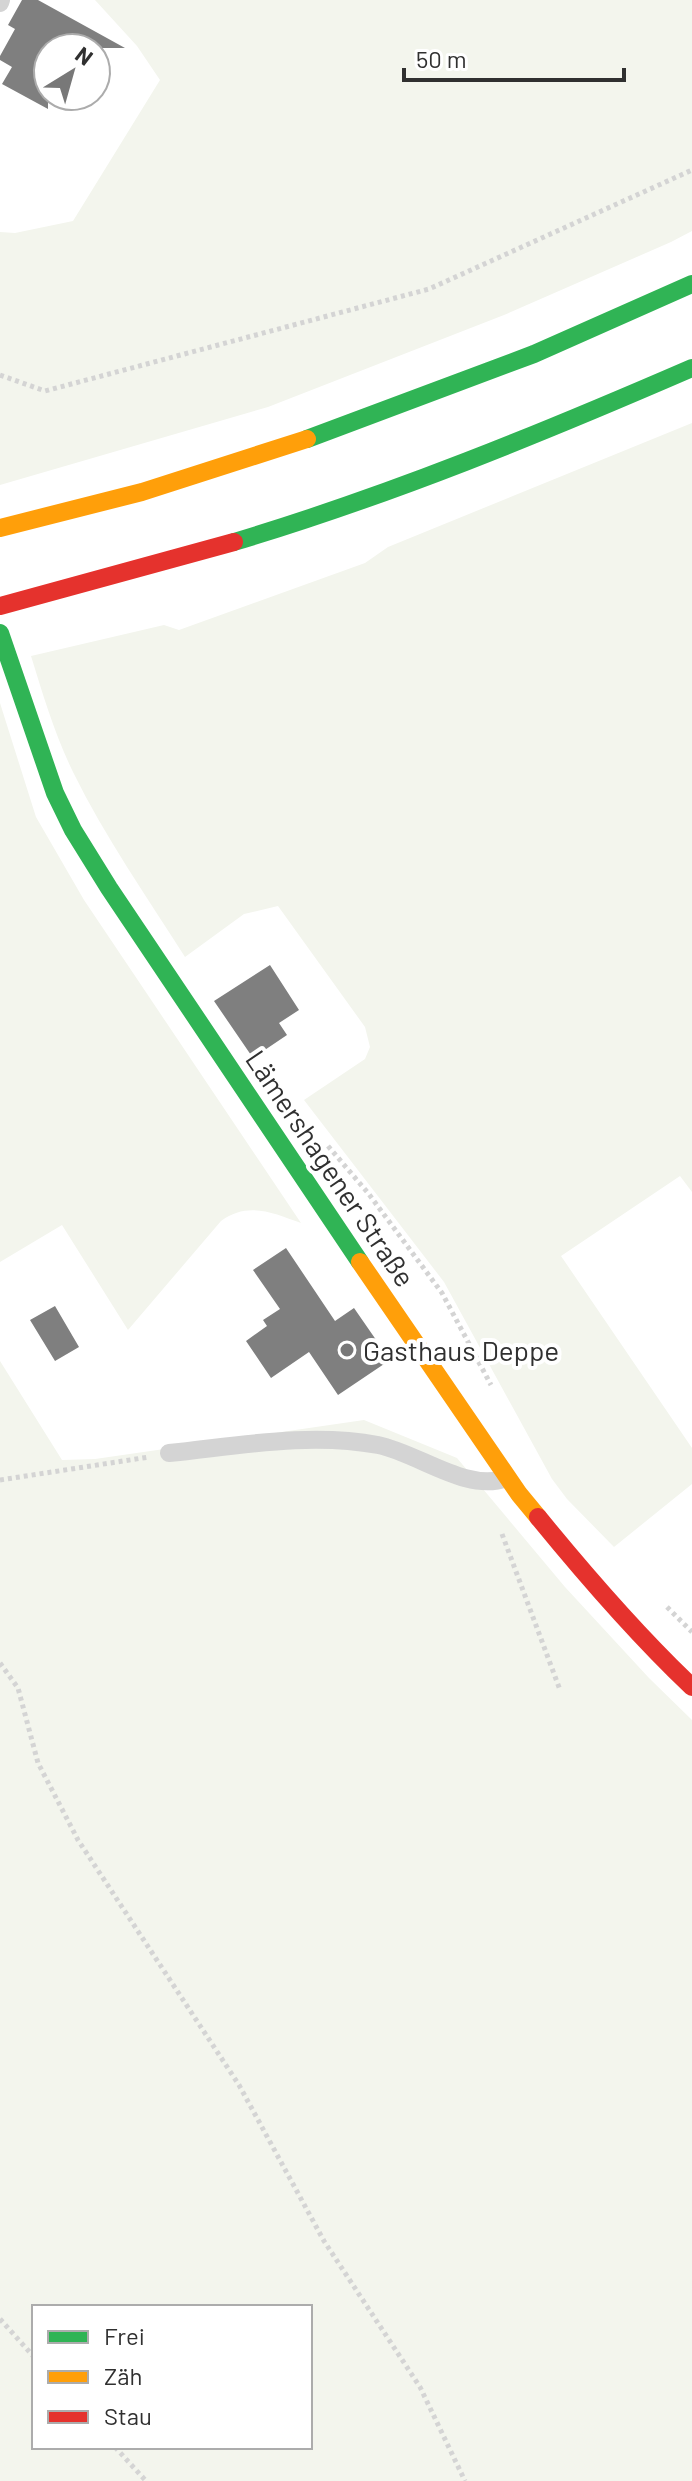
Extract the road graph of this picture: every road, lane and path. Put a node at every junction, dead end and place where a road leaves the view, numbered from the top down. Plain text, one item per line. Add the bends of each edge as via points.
1 (692, 170) edge
2 (692, 284) edge
3 (692, 368) edge
4 (0, 375) edge
5 (0, 528) edge
6 (0, 606) edge
7 (0, 633) edge
8 (169, 1453) joint
9 (508, 1477) junction
10 (0, 1480) edge
11 (500, 1527) dead end
12 (0, 1663) edge
13 (692, 1687) edge
14 (560, 1690) dead end
15 (0, 2319) edge
16 (32, 2355) edge
17 (117, 2449) edge
18 (146, 2481) edge
19 (465, 2481) edge

1 - 4 path via 429,289 45,391
2 - 5 main road via 473,380 260,457
3 - 6 main road via 474,460 224,545
7 - 9 main road, Lämershagener Straße via 55,793 73,830
8 - 9 lane via 265,1442 351,1441 405,1453 483,1483
8 - 10 path
9 - 13 main road, Lämershagener Straße via 586,1576
11 - 14 path
12 - 19 path via 18,1688 38,1763 78,1840 239,2085 324,2241 420,2387
15 - 16 path
17 - 18 path

